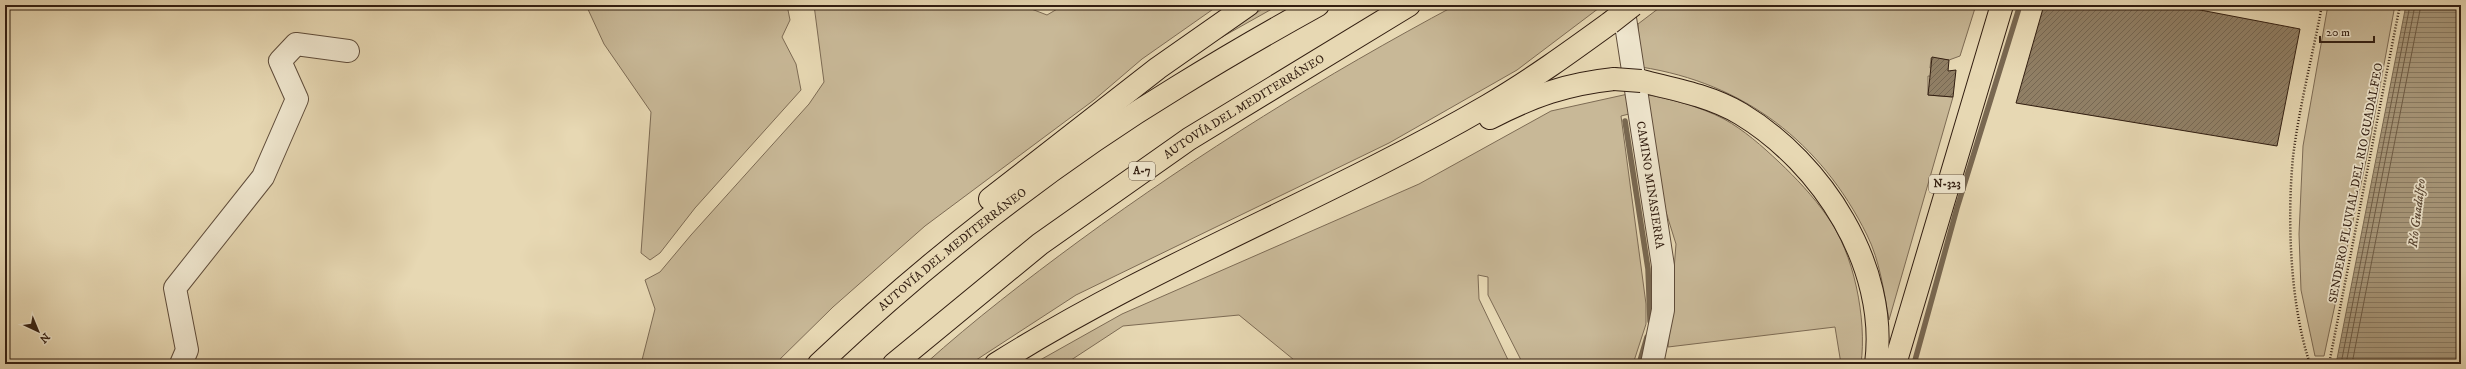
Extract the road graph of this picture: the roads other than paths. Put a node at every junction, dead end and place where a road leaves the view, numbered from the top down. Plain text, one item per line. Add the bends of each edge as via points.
1 (1248, 5) edge
2 (1318, 5) edge
3 (1409, 5) edge
4 (1623, 5) edge
5 (1633, 5) edge
6 (2002, 5) edge
7 (348, 51) dead end
8 (1400, 153) junction
9 (931, 266) junction
10 (181, 364) edge
11 (819, 364) edge
12 (894, 364) edge
13 (996, 364) edge
14 (1652, 364) edge
15 (1876, 364) edge
16 (1895, 364) edge

1 - 9 highway via 1158,68 984,203
2 - 9 highway, AUTOVÍA DEL MEDITERRÁNEO via 1178,86 1090,145 1002,208
3 - 12 highway, AUTOVÍA DEL MEDITERRÁNEO / A-7 via 1188,138 1040,244
4 - 14 street, CAMINO MINASIERRA via 1663,266 1663,310
5 - 8 highway, bridge via 1554,64 1487,106
6 - 16 highway, N-323
7 - 10 street via 296,44 280,61 297,100 263,177 175,288 187,350
8 - 13 highway via 1116,295
8 - 15 highway, bridge via 1444,142 1539,95 1578,83 1614,79 1641,81 1692,93 1740,113 1780,141 1810,172 1838,208 1859,251 1872,294 1879,343
9 - 11 highway, AUTOVÍA DEL MEDITERRÁNEO

